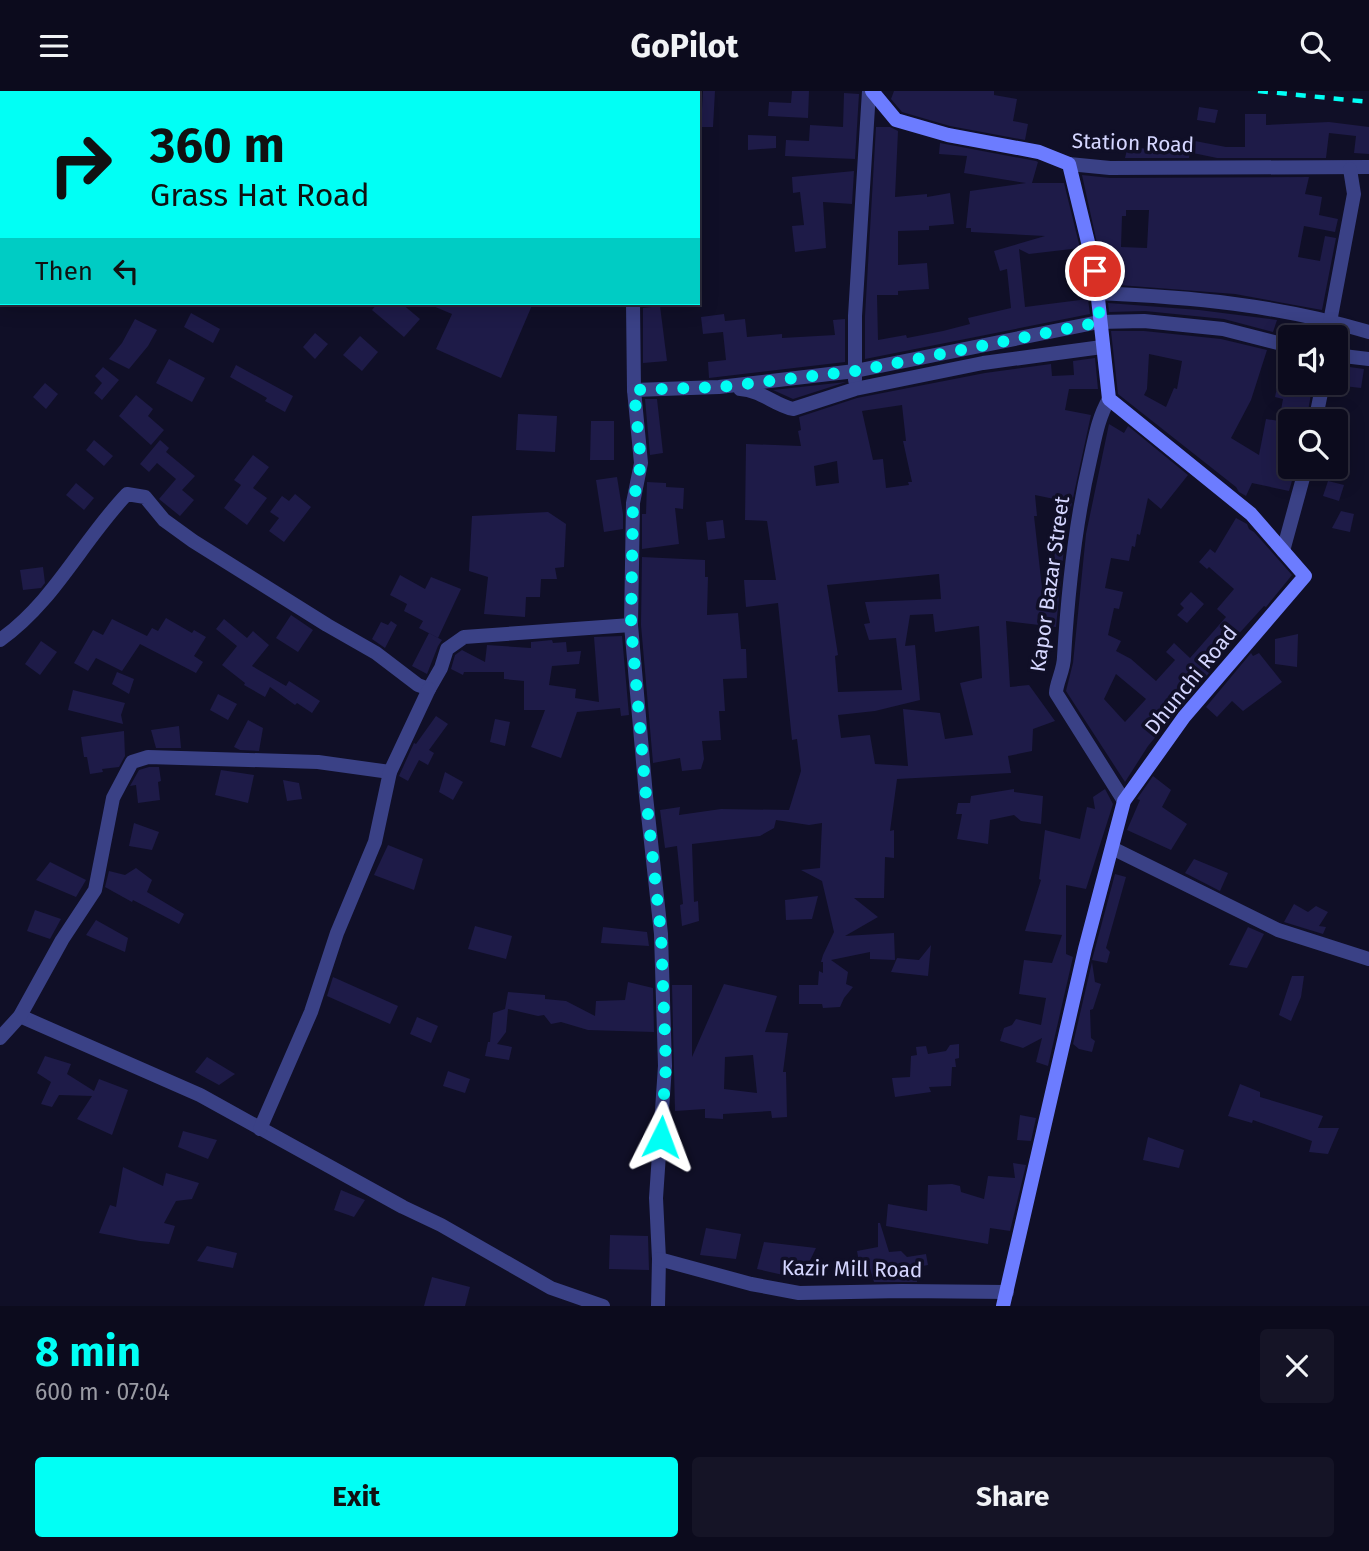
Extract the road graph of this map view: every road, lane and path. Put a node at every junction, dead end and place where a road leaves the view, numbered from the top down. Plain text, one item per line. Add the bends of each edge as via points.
1 (870, 91) edge
2 (1069, 165) junction
3 (1369, 167) edge
4 (1350, 169) junction
5 (1097, 293) junction
6 (633, 305) edge
7 (1330, 321) junction
8 (1100, 322) junction
9 (1329, 325) edge
10 (1369, 332) edge
11 (1278, 343) edge
12 (1102, 347) junction
13 (1348, 357) edge
14 (1369, 359) edge
15 (856, 371) junction
16 (719, 387) junction
17 (855, 389) junction
18 (634, 390) junction
19 (1109, 399) junction
20 (1303, 479) edge
21 (1283, 551) junction
22 (631, 625) junction
23 (0, 640) edge
24 (429, 689) junction
25 (390, 772) junction
26 (1125, 801) junction
27 (1112, 848) junction
28 (1369, 959) edge
29 (20, 1016) junction
30 (0, 1038) edge
31 (260, 1129) junction
32 (659, 1259) junction
33 (1005, 1299) edge
34 (603, 1306) edge
35 (658, 1306) edge

1 - 2 street, Station Road via 896,120 1039,152
1 - 15 street via 855,316
2 - 4 street, Station Road
2 - 5 street
3 - 4 street, Station Road
4 - 7 street via 1354,194
5 - 7 street via 1256,305
5 - 8 street
6 - 18 street
7 - 9 street
7 - 10 street
8 - 11 street via 1223,329
8 - 12 street
8 - 15 street
12 - 17 street via 983,363
12 - 19 street
13 - 14 street
15 - 16 street
15 - 17 street
16 - 17 street via 753,390 793,409
16 - 18 street
18 - 22 street via 641,463 633,503
19 - 21 street, Dhunchi Road via 1251,514
19 - 26 street, Kapor Bazar Street via 1100,415 1087,473 1062,676 1056,693
20 - 21 street
21 - 26 street, Dhunchi Road via 1304,573 1303,580 1184,717
22 - 24 street via 464,637 447,649
22 - 32 street via 661,934 666,1066 656,1198
23 - 24 street via 52,592 127,494 145,497 164,520 193,541
24 - 25 street
25 - 29 street via 318,762 148,757 132,762 113,798 94,890
25 - 31 street via 375,842 311,1012
26 - 27 street, Dhunchi Road
27 - 28 street via 1278,930
27 - 33 street, Dhunchi Road via 1084,949
29 - 30 street
29 - 31 street via 200,1095
31 - 34 street via 551,1288
32 - 33 street, Kazir Mill Road via 799,1293 902,1291
32 - 35 street

